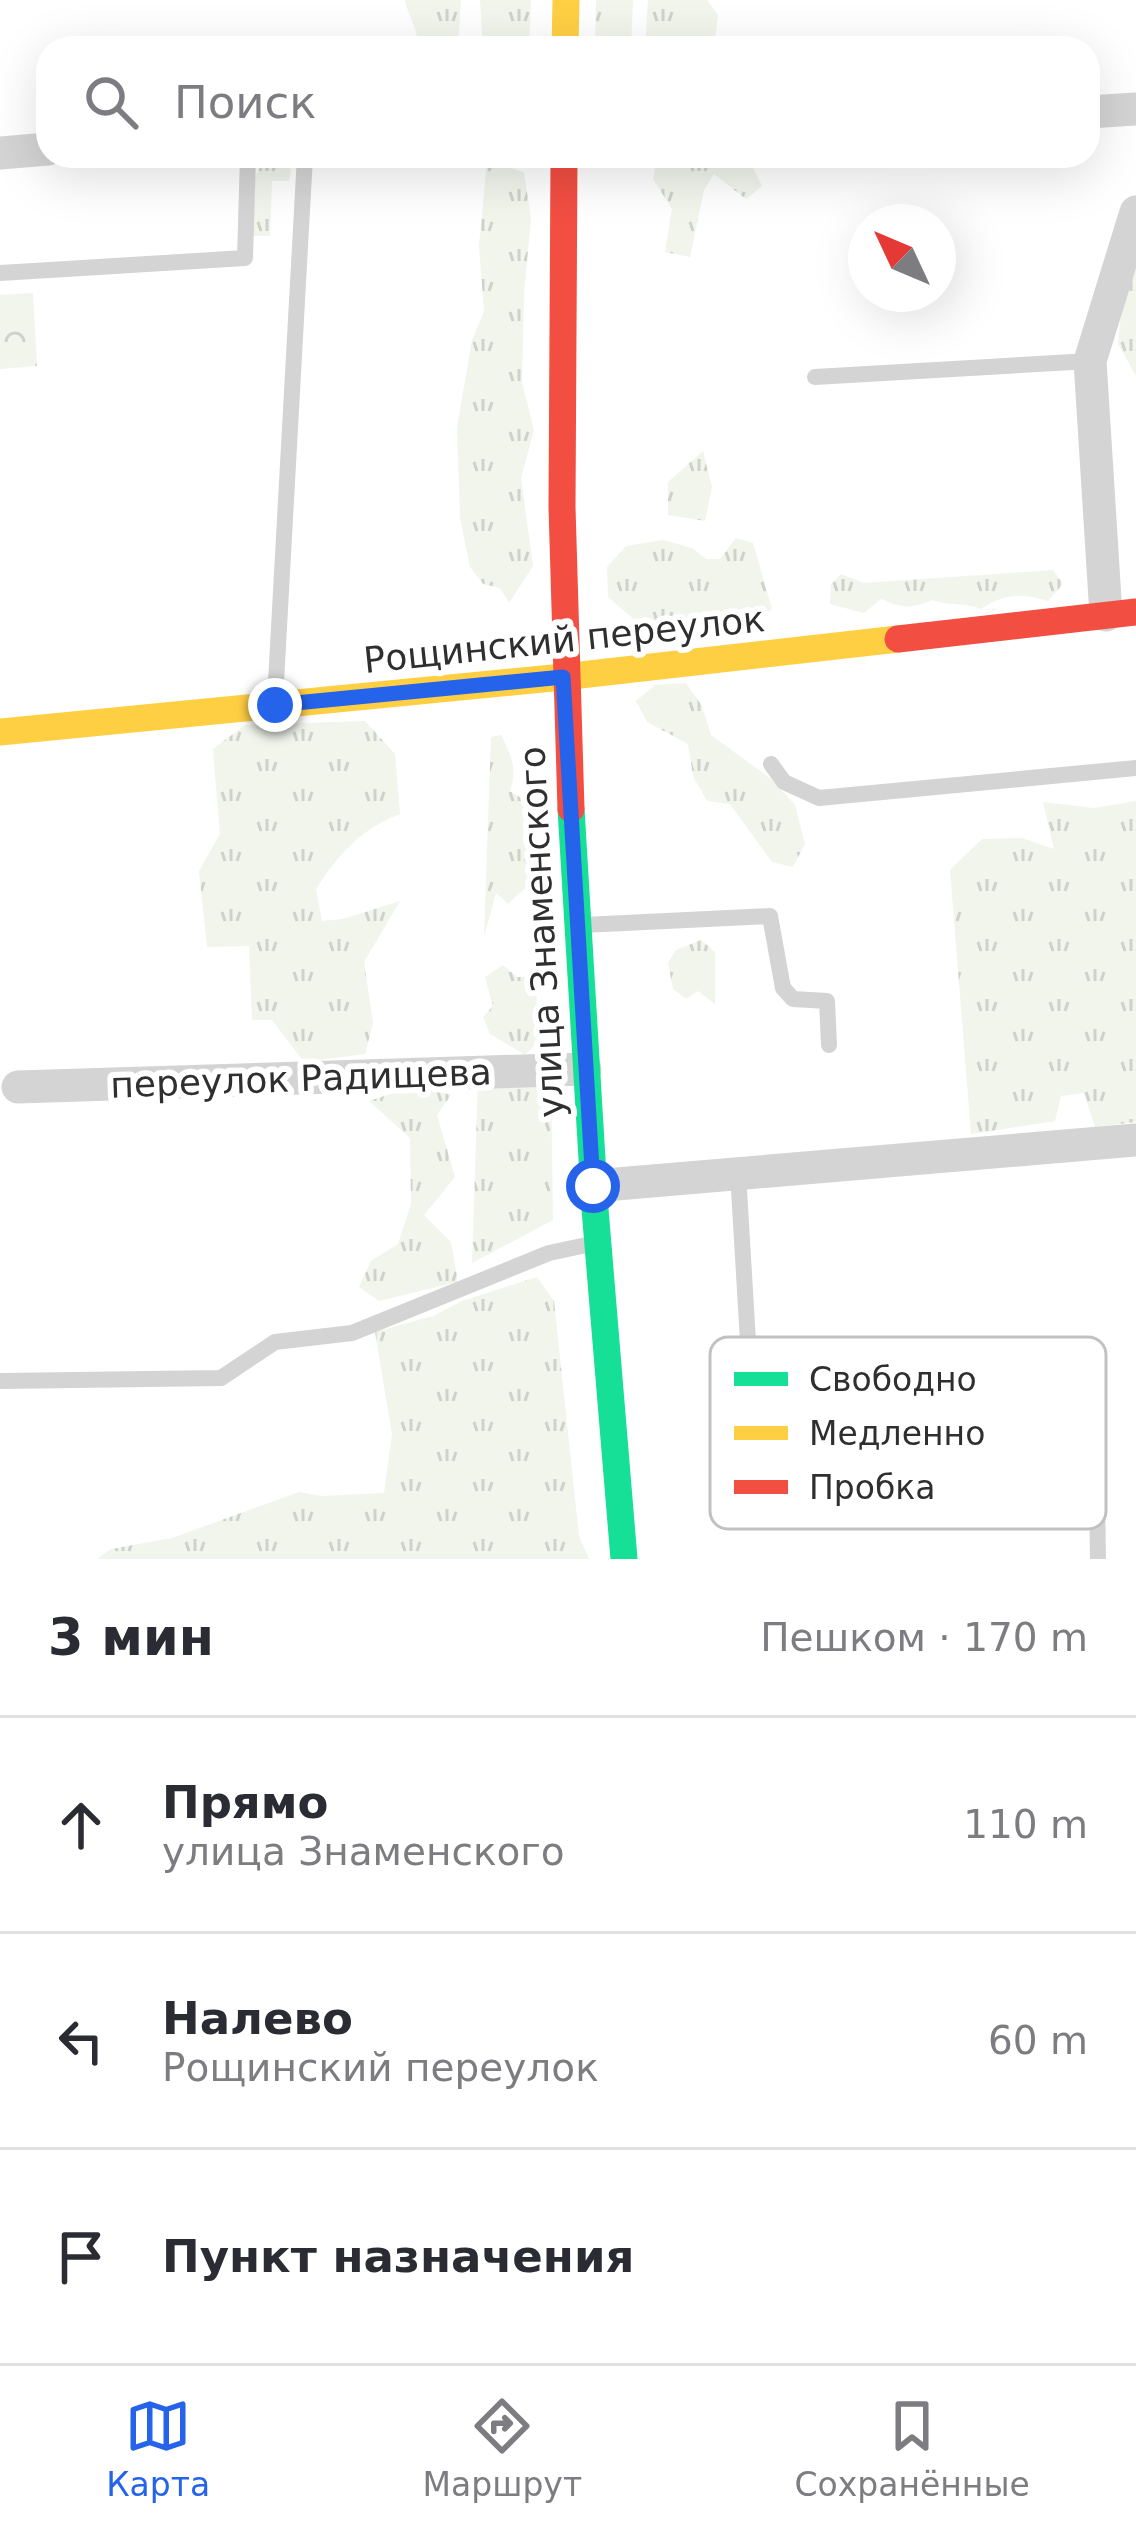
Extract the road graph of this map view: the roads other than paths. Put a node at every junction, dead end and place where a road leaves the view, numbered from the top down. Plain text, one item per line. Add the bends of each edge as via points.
1 (566, 0) edge
2 (565, 36) edge
3 (1136, 109) edge
4 (1100, 111) edge
5 (36, 150) edge
6 (0, 153) edge
7 (248, 168) edge
8 (304, 168) edge
9 (564, 168) edge
10 (1136, 212) edge
11 (0, 273) edge
12 (1090, 361) junction
13 (815, 376) dead end
14 (1121, 613) edge
15 (563, 677) junction
16 (275, 705) junction
17 (0, 732) edge
18 (771, 764) dead end
19 (1136, 768) edge
20 (576, 925) junction
21 (830, 1045) dead end
22 (585, 1069) junction
23 (18, 1087) dead end
24 (1136, 1140) edge
25 (738, 1172) junction
26 (593, 1186) junction
27 (597, 1243) junction
28 (748, 1337) edge
29 (0, 1381) edge
30 (1098, 1529) edge
31 (624, 1559) edge
32 (1098, 1559) edge

1 - 2 main road
3 - 4 street
5 - 6 street
7 - 11 lane via 245,259
8 - 16 lane
9 - 15 main road, улица Знаменского
10 - 12 street
12 - 13 lane
12 - 14 street
14 - 15 main road, Рощинский переулок
15 - 16 main road, Рощинский переулок
15 - 20 main road, улица Знаменского
16 - 17 main road, Рощинский переулок
18 - 19 lane via 784,782 819,798
20 - 21 lane via 770,916 783,988 793,999 827,1001
20 - 22 main road, улица Знаменского
22 - 23 street, переулок Радищева
22 - 26 main road, улица Знаменского
24 - 25 street
25 - 26 street
25 - 28 lane
26 - 27 main road, улица Знаменского
27 - 29 lane via 549,1252 352,1333 275,1342 221,1378
27 - 31 main road, улица Знаменского
30 - 32 lane

